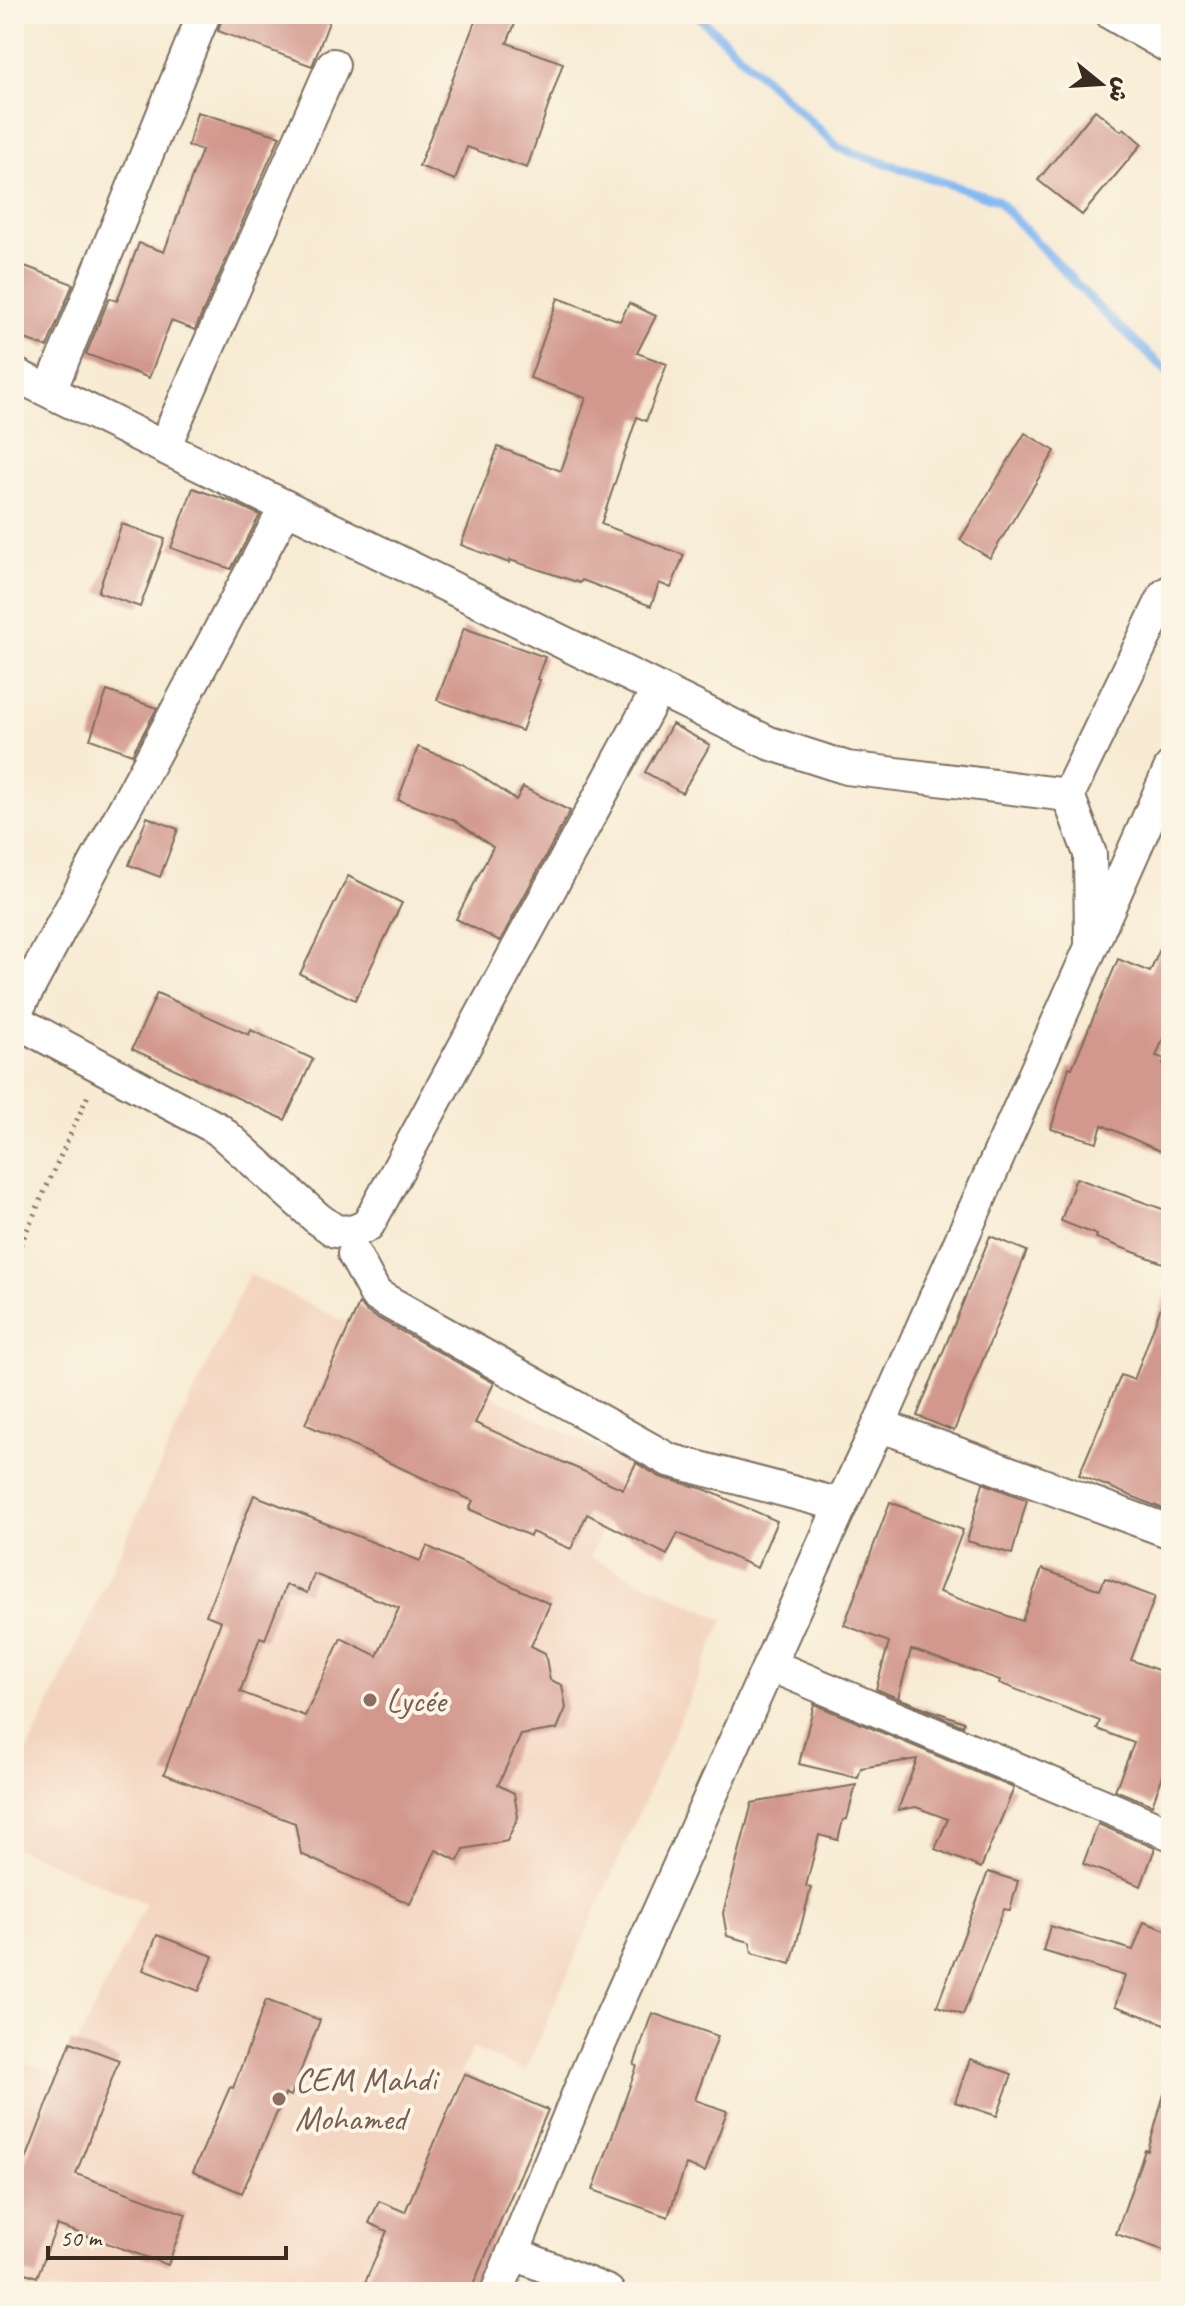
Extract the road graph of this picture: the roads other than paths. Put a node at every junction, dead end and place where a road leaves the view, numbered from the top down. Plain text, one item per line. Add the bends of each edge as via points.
1 (204, 14) edge
2 (1112, 14) edge
3 (1171, 48) edge
4 (333, 65) dead end
5 (14, 374) edge
6 (50, 391) junction
7 (164, 447) junction
8 (286, 507) junction
9 (1171, 591) edge
10 (658, 689) junction
11 (1171, 767) edge
12 (1068, 795) junction
13 (1091, 952) junction
14 (14, 1018) edge
15 (354, 1254) dead end
16 (879, 1425) junction
17 (841, 1505) junction
18 (1171, 1532) edge
19 (770, 1665) junction
20 (1171, 1834) edge
21 (513, 2253) junction
22 (497, 2292) edge
23 (608, 2292) edge

1 - 6 street
2 - 3 street
4 - 7 street
5 - 6 street
6 - 7 street
7 - 8 street
8 - 10 street
8 - 14 street
9 - 12 street
10 - 12 street via 769,743 847,768
10 - 14 street via 368,1225 353,1232 335,1231 218,1129
11 - 13 street
12 - 13 street via 1090,854
13 - 16 street
15 - 17 street via 376,1295 669,1460
16 - 17 street
16 - 18 street
17 - 19 street
19 - 20 street
19 - 21 street via 590,2065
21 - 22 street
21 - 23 street

